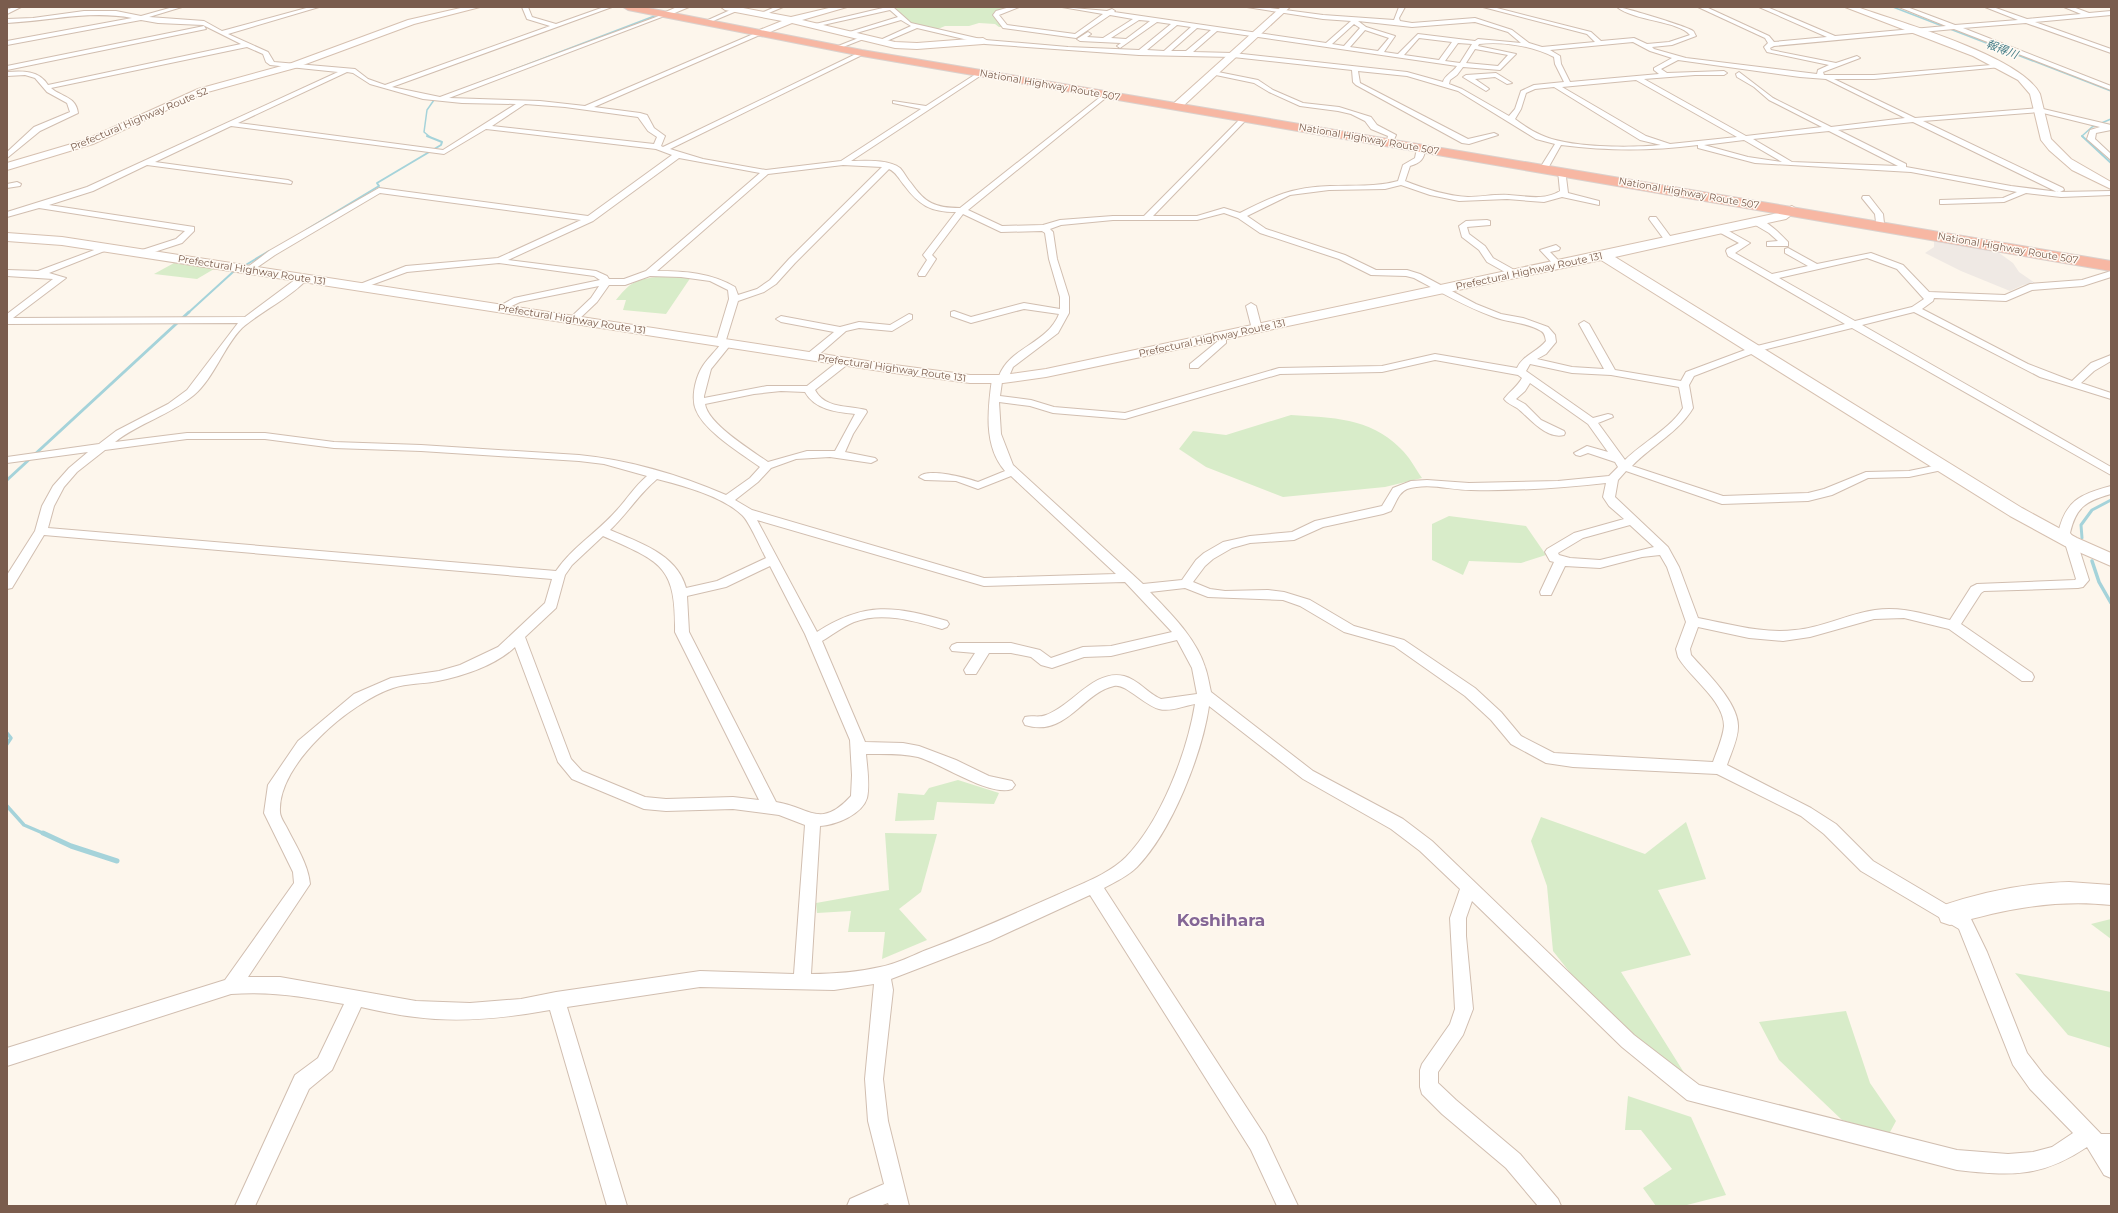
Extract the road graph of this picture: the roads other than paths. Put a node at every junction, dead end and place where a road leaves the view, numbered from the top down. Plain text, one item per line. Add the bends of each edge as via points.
1 (18, 7) edge
2 (106, 7) edge
3 (178, 7) edge
4 (316, 7) edge
5 (476, 7) edge
6 (525, 7) edge
7 (609, 7) edge
8 (628, 7) edge
9 (685, 7) edge
10 (780, 7) edge
11 (843, 7) edge
12 (891, 7) edge
13 (1016, 7) edge
14 (1065, 7) edge
15 (1118, 7) edge
16 (1250, 7) edge
17 (1402, 7) edge
18 (1483, 7) edge
19 (1486, 7) edge
20 (1620, 7) edge
21 (1701, 7) edge
22 (1762, 7) edge
23 (1849, 7) edge
24 (1902, 7) edge
25 (1988, 7) edge
26 (2067, 7) edge
27 (733, 8) edge
28 (1284, 9) edge
29 (7, 12) edge
30 (84, 13) junction
31 (1109, 13) junction
32 (2111, 13) edge
33 (665, 14) junction
34 (762, 14) junction
35 (1118, 15) junction
36 (2091, 15) junction
37 (140, 18) junction
38 (711, 18) dead end
39 (901, 18) junction
40 (1138, 18) junction
41 (791, 20) junction
42 (1156, 20) junction
43 (1354, 20) junction
44 (1475, 20) junction
45 (2104, 20) dead end
46 (7, 21) edge
47 (863, 21) dead end
48 (2028, 21) junction
49 (1397, 22) junction
50 (1176, 23) junction
51 (557, 26) junction
52 (814, 26) junction
53 (916, 26) junction
54 (1196, 26) junction
55 (210, 27) junction
56 (1006, 27) junction
57 (1364, 28) junction
58 (1954, 28) junction
59 (1216, 29) junction
60 (832, 30) junction
61 (1915, 31) junction
62 (221, 33) junction
63 (760, 33) junction
64 (1000, 33) dead end
65 (1378, 33) junction
66 (846, 34) junction
67 (1255, 35) junction
68 (993, 36) dead end
69 (1519, 37) junction
70 (863, 38) junction
71 (1373, 39) dead end
72 (1835, 39) junction
73 (1104, 40) junction
74 (982, 41) junction
75 (1127, 41) junction
76 (1456, 41) junction
77 (880, 42) junction
78 (7, 43) edge
79 (1599, 43) junction
80 (1772, 44) junction
81 (247, 45) junction
82 (1368, 45) dead end
83 (1475, 45) junction
84 (1530, 45) junction
85 (1328, 46) junction
86 (1648, 46) junction
87 (836, 48) junction
88 (1346, 48) junction
89 (1542, 49) junction
90 (1114, 51) junction
91 (1363, 51) junction
92 (2111, 51) edge
93 (862, 53) junction
94 (1139, 53) junction
95 (1165, 53) junction
96 (1188, 53) junction
97 (1380, 53) junction
98 (1233, 55) junction
99 (1468, 55) junction
100 (1398, 56) junction
101 (1475, 56) dead end
102 (1677, 58) junction
103 (1856, 58) dead end
104 (1499, 60) dead end
105 (1506, 61) junction
106 (1441, 62) junction
107 (1461, 65) junction
108 (1836, 65) junction
109 (2000, 65) junction
110 (292, 66) junction
111 (7, 68) edge
112 (348, 69) junction
113 (1355, 69) junction
114 (1765, 71) junction
115 (981, 73) junction
116 (1213, 73) junction
117 (7, 74) edge
118 (1455, 74) junction
119 (1739, 74) junction
120 (1666, 76) junction
121 (1822, 76) junction
122 (1470, 78) junction
123 (1637, 78) junction
124 (1509, 83) dead end
125 (1446, 84) junction
126 (1568, 84) junction
127 (1555, 85) junction
128 (46, 87) junction
129 (385, 87) junction
130 (2111, 88) edge
131 (1486, 89) dead end
132 (1106, 95) junction
133 (439, 99) junction
134 (895, 102) dead end
135 (522, 103) junction
136 (1177, 106) junction
137 (585, 108) junction
138 (928, 108) junction
139 (2039, 110) junction
140 (1243, 118) junction
141 (1911, 120) junction
142 (1510, 121) junction
143 (230, 124) junction
144 (485, 127) junction
145 (2110, 127) edge
146 (1829, 129) junction
147 (1494, 136) dead end
148 (1745, 138) junction
149 (1389, 142) junction
150 (1559, 143) junction
151 (1694, 144) junction
152 (1675, 146) junction
153 (657, 147) junction
154 (1421, 148) junction
155 (665, 150) junction
156 (678, 155) junction
157 (7, 156) edge
158 (2111, 158) edge
159 (146, 163) junction
160 (843, 164) junction
161 (1791, 164) junction
162 (888, 166) junction
163 (7, 167) edge
164 (1544, 168) junction
165 (1910, 169) junction
166 (1562, 171) junction
167 (766, 172) junction
168 (288, 182) dead end
169 (1401, 182) junction
170 (17, 184) dead end
171 (7, 186) edge
172 (2111, 186) edge
173 (2029, 190) junction
174 (2111, 193) edge
175 (1561, 194) junction
176 (2067, 194) junction
177 (1866, 198) dead end
178 (1943, 202) dead end
179 (1596, 203) dead end
180 (38, 205) junction
181 (962, 210) junction
182 (1792, 210) junction
183 (7, 215) edge
184 (1241, 216) junction
185 (1147, 217) junction
186 (590, 219) junction
187 (1653, 219) dead end
188 (1754, 221) junction
189 (1488, 223) dead end
190 (1878, 225) junction
191 (1044, 228) junction
192 (1720, 229) junction
193 (7, 237) edge
194 (1669, 240) junction
195 (1770, 244) dead end
196 (108, 248) junction
197 (1556, 248) dead end
198 (1788, 251) dead end
199 (142, 253) junction
200 (1603, 255) junction
201 (500, 260) junction
202 (1559, 265) junction
203 (1815, 266) junction
204 (2111, 266) edge
205 (249, 269) junction
206 (7, 273) edge
207 (649, 273) junction
208 (38, 274) junction
209 (922, 274) dead end
210 (1515, 274) junction
211 (2111, 274) edge
212 (1768, 277) junction
213 (303, 278) junction
214 (606, 282) junction
215 (360, 286) junction
216 (1443, 289) junction
217 (1927, 295) junction
218 (734, 299) junction
219 (1251, 306) dead end
220 (501, 308) junction
221 (1915, 309) junction
222 (1064, 312) junction
223 (954, 314) dead end
224 (909, 317) dead end
225 (574, 319) junction
226 (781, 319) dead end
227 (7, 320) edge
228 (248, 320) junction
229 (1584, 324) dead end
230 (1852, 325) junction
231 (1257, 329) junction
232 (841, 330) junction
233 (1220, 337) junction
234 (724, 342) junction
235 (1756, 349) junction
236 (811, 356) junction
237 (2111, 358) edge
238 (1526, 360) junction
239 (844, 362) junction
240 (1194, 366) dead end
241 (1611, 372) junction
242 (1524, 375) junction
243 (1000, 379) junction
244 (1551, 382) dead end
245 (1684, 384) junction
246 (2075, 384) junction
247 (1540, 386) junction
248 (809, 389) junction
249 (2111, 396) edge
250 (994, 398) junction
251 (699, 402) junction
252 (1608, 417) dead end
253 (1592, 422) junction
254 (1560, 433) dead end
255 (98, 449) junction
256 (1580, 453) dead end
257 (839, 454) junction
258 (7, 460) edge
259 (871, 460) dead end
260 (1620, 463) junction
261 (766, 466) junction
262 (1943, 467) junction
263 (1012, 472) junction
264 (2111, 472) edge
265 (655, 475) junction
266 (925, 477) dead end
267 (1612, 479) junction
268 (2111, 490) edge
269 (727, 500) junction
270 (748, 513) junction
271 (1632, 521) junction
272 (41, 531) junction
273 (601, 532) junction
274 (2071, 542) junction
275 (1664, 550) junction
276 (773, 560) junction
277 (2111, 560) edge
278 (1568, 562) junction
279 (558, 575) junction
280 (1128, 578) junction
281 (1186, 584) junction
282 (7, 586) edge
283 (1140, 589) junction
284 (1546, 592) dead end
285 (680, 594) junction
286 (1693, 622) junction
287 (942, 624) dead end
288 (1953, 625) junction
289 (1180, 635) junction
290 (518, 638) junction
291 (814, 640) junction
292 (957, 648) dead end
293 (984, 649) junction
294 (971, 670) dead end
295 (2027, 677) dead end
296 (1203, 696) junction
297 (1030, 721) dead end
298 (858, 748) junction
299 (1719, 768) junction
300 (1007, 785) dead end
301 (771, 808) junction
302 (813, 821) junction
303 (1093, 886) junction
304 (1468, 889) junction
305 (2111, 895) edge
306 (1950, 914) junction
307 (882, 975) junction
308 (802, 982) junction
309 (231, 986) junction
310 (355, 1000) junction
311 (556, 1000) junction
312 (7, 1057) edge
313 (2099, 1141) edge
314 (2111, 1168) edge
315 (897, 1197) edge
316 (246, 1206) edge
317 (618, 1206) edge
318 (857, 1206) edge
319 (1288, 1206) edge
320 (1551, 1206) edge

1 - 29 street
2 - 30 street
3 - 37 street
4 - 62 street
5 - 110 main road, Prefectural Highway Route 52 via 403,25
6 - 51 street via 529,18
7 - 51 street
8 - 33 highway, National Highway Route 507
9 - 33 main road
10 - 34 street
11 - 41 main road
12 - 39 street
12 - 52 street
13 - 56 street via 998,12 996,15
14 - 31 street
15 - 31 street
16 - 28 street
17 - 49 street via 1396,18
18 - 44 street via 1484,11
19 - 79 street via 1589,33
20 - 86 street via 1691,32 1692,36 1670,44
21 - 80 street via 1768,37
22 - 72 street
23 - 61 main road
24 - 58 street
25 - 48 street
26 - 36 street
27 - 34 main road
27 - 38 street
28 - 43 street
28 - 67 main road
30 - 37 street via 124,13
30 - 46 street
31 - 35 street
31 - 56 street via 1076,36
32 - 36 street
33 - 63 highway, National Highway Route 507
33 - 133 street
34 - 41 main road
35 - 40 street
35 - 73 street via 1080,39
36 - 45 street
36 - 48 street
37 - 55 street via 204,23
37 - 78 street
39 - 53 street
39 - 66 street
40 - 42 street
40 - 73 street
41 - 52 main road
41 - 63 main road
42 - 50 street
42 - 75 street
43 - 49 street
43 - 57 street
43 - 85 street
44 - 49 street via 1429,25
44 - 69 street via 1510,31
47 - 60 street
48 - 58 street
48 - 92 street
50 - 54 street
50 - 94 street
51 - 129 street
52 - 60 main road
53 - 74 street
53 - 77 street
54 - 59 street
54 - 95 street
55 - 62 street
55 - 111 street
56 - 64 street
57 - 65 street
57 - 88 street
58 - 61 street
58 - 130 street
59 - 67 street
59 - 96 street
60 - 66 main road
61 - 72 street
61 - 109 main road
62 - 81 street
63 - 87 highway, National Highway Route 507
63 - 137 street
65 - 71 street
65 - 97 street via 1393,37
66 - 70 main road
67 - 85 street
67 - 98 main road
68 - 74 street
69 - 83 street via 1481,39
69 - 84 street
70 - 77 main road
70 - 87 street
72 - 80 street
73 - 75 street
74 - 77 main road via 917,46
74 - 90 street via 1020,46
75 - 90 street
76 - 83 street
76 - 100 street via 1432,40 1418,36
76 - 106 street
79 - 86 street via 1634,40
79 - 89 street
80 - 108 street via 1767,49
81 - 110 street via 266,53 272,64
81 - 128 street
82 - 91 street
83 - 84 street via 1483,42
83 - 99 street
83 - 105 street via 1513,54
84 - 89 street
85 - 88 street
86 - 102 street via 1652,50
87 - 93 highway, National Highway Route 507
88 - 91 street
89 - 126 street via 1557,56
90 - 94 street
91 - 97 street
93 - 115 highway, National Highway Route 507
93 - 155 street
94 - 95 street
95 - 96 street
96 - 98 street
97 - 100 street
98 - 113 street
98 - 116 main road
99 - 101 street
99 - 107 street
100 - 106 street via 1420,56
102 - 114 street
102 - 120 street via 1656,69
103 - 108 street
104 - 105 street
105 - 107 street via 1500,68
106 - 107 street
107 - 118 street
108 - 121 street via 1820,71
109 - 121 street via 1874,77
109 - 139 main road via 2027,83 2033,91
110 - 112 street
110 - 163 main road, Prefectural Highway Route 52 via 201,91 89,142
112 - 129 street via 355,71 364,80
112 - 143 street
113 - 125 street via 1407,74
113 - 147 street via 1358,84 1465,141
114 - 119 street
114 - 121 street
115 - 132 highway, National Highway Route 507
115 - 138 street
116 - 136 main road
116 - 149 street via 1256,81 1302,105 1353,113 1368,119 1374,127 1392,135
117 - 128 street via 26,73 41,79
118 - 122 street
118 - 125 street via 1447,79
119 - 120 street via 1701,72
119 - 146 street via 1771,99
120 - 123 street
121 - 141 street
122 - 124 street via 1496,75
122 - 131 street
123 - 126 street
123 - 148 street
125 - 142 street
126 - 127 street
127 - 142 street via 1526,90
127 - 152 street via 1643,138
128 - 157 street via 69,99 74,107 74,113 37,129
129 - 133 street via 413,96
132 - 136 highway, National Highway Route 507
132 - 181 street
133 - 135 street via 479,103
134 - 138 street
135 - 137 street
135 - 144 street
136 - 140 highway, National Highway Route 507
137 - 153 street via 644,117 651,129 661,136
138 - 160 street
139 - 141 street
139 - 145 street
139 - 172 main road via 2046,140 2057,153 2076,168
140 - 149 highway, National Highway Route 507
140 - 185 street
141 - 146 street
141 - 176 street
142 - 150 street via 1539,137
143 - 144 street via 444,152
143 - 159 street
144 - 153 street
145 - 158 street via 2093,132 2091,139
146 - 148 street
146 - 165 street
148 - 151 street
148 - 161 street
149 - 154 highway, National Highway Route 507
150 - 152 street via 1624,149
150 - 164 street
151 - 152 street
151 - 161 street via 1757,161
153 - 155 street
154 - 164 highway, National Highway Route 507
154 - 169 street via 1422,156 1407,165
155 - 156 street
156 - 167 street
156 - 186 street
159 - 168 street
159 - 180 street via 90,189
160 - 162 street
160 - 167 street
161 - 165 street
162 - 181 street via 897,170 916,196 928,206
162 - 218 street via 781,276 761,292
164 - 166 highway, National Highway Route 507
165 - 173 street via 1994,186
166 - 175 street via 1564,192
166 - 182 highway, National Highway Route 507
167 - 207 street
169 - 175 street via 1420,190 1460,198 1506,197 1537,201
169 - 184 street via 1385,187 1289,192
170 - 171 street
173 - 176 street
173 - 178 street via 2004,200
174 - 176 street
175 - 179 street
177 - 190 street via 1879,214
180 - 183 street
180 - 199 street via 191,229 179,241
181 - 191 street via 1001,229
181 - 209 street via 927,255 932,259
182 - 188 main road, Prefectural Highway Route 131 via 1787,214
182 - 190 highway, National Highway Route 507
184 - 185 street via 1224,210 1197,218
184 - 216 street via 1263,231 1342,257 1374,273 1410,273
185 - 191 street via 1082,220
186 - 201 street
186 - 205 street via 379,190
187 - 194 street
188 - 192 main road, Prefectural Highway Route 131
188 - 195 street via 1772,231 1785,244
189 - 210 street via 1466,224 1463,226 1465,235 1482,248 1490,260
190 - 204 highway, National Highway Route 507
191 - 222 street via 1049,232 1054,263 1066,296
192 - 194 main road, Prefectural Highway Route 131
192 - 212 street via 1746,241 1730,251 1731,254
193 - 196 main road, Prefectural Highway Route 131 via 50,239
194 - 200 main road, Prefectural Highway Route 131
196 - 199 main road, Prefectural Highway Route 131
196 - 208 street
197 - 202 street via 1544,250
198 - 203 street
199 - 205 main road, Prefectural Highway Route 131
200 - 202 main road, Prefectural Highway Route 131
200 - 235 main road
201 - 214 street via 596,274
201 - 215 street via 406,269
202 - 210 main road, Prefectural Highway Route 131
203 - 212 street
203 - 217 street via 1854,257 1875,256 1900,267
205 - 213 main road, Prefectural Highway Route 131
206 - 208 street
207 - 214 street via 625,282
207 - 218 street via 705,277 732,289
208 - 227 street via 61,278
210 - 216 main road, Prefectural Highway Route 131
211 - 217 street via 2083,283 2030,287 2006,298
212 - 230 street
213 - 215 main road, Prefectural Highway Route 131
213 - 228 street
214 - 220 street via 517,300
214 - 225 street via 594,300
215 - 220 main road, Prefectural Highway Route 131
216 - 231 main road, Prefectural Highway Route 131
216 - 238 street via 1473,306 1545,329 1550,335 1551,342 1542,352
217 - 221 street via 1929,301
218 - 234 street
219 - 231 street
220 - 225 main road, Prefectural Highway Route 131
221 - 230 street
221 - 246 street via 2024,366
222 - 223 street via 1024,306 971,320
222 - 243 street via 1052,334 1008,366
224 - 232 street via 892,328 858,325
225 - 234 main road, Prefectural Highway Route 131
226 - 232 street
227 - 228 street
228 - 255 street via 235,331 191,392 172,406 120,433
229 - 241 street
230 - 235 street
230 - 264 street
231 - 233 main road, Prefectural Highway Route 131
232 - 236 street
233 - 240 street via 1223,341
233 - 243 main road, Prefectural Highway Route 131 via 1046,373
234 - 236 main road, Prefectural Highway Route 131
234 - 251 street via 702,378
235 - 245 street via 1690,374
235 - 262 main road
236 - 239 main road, Prefectural Highway Route 131
237 - 246 street via 2087,369
238 - 241 street via 1572,370
238 - 242 street via 1522,366
239 - 243 main road, Prefectural Highway Route 131 via 954,378
239 - 248 street
241 - 245 street
242 - 247 street
242 - 250 street via 1434,357 1382,368 1279,371 1124,416 1053,410 1031,403
242 - 254 street via 1521,389 1510,396 1507,403 1521,406 1536,422
243 - 250 street
244 - 247 street
245 - 260 street via 1688,408 1682,418
246 - 249 street
247 - 253 street
248 - 251 street via 791,387 759,390
248 - 257 street via 813,398 825,405 862,412
250 - 263 street via 994,434 1001,454
251 - 261 street via 701,412 707,418 740,448
252 - 253 street
253 - 260 street
255 - 258 street
255 - 265 street via 187,436 265,436 334,445 578,458 605,461
255 - 272 street via 59,486 48,506
256 - 260 street via 1587,449
257 - 259 street
257 - 261 street via 789,456
260 - 262 street via 1722,500 1808,497 1828,492 1866,475 1909,474
260 - 267 street
261 - 269 street via 754,480
262 - 274 main road
263 - 266 street via 978,486 958,478
263 - 280 street
265 - 269 street via 694,485
265 - 273 street via 639,488 621,514
267 - 271 street via 1609,497
267 - 281 street via 1570,484 1482,487 1423,483 1403,487 1396,490 1387,508 1371,514 1317,524 1294,536 1250,539 1223,546 1194,569
268 - 274 street via 2091,495 2071,510 2064,534
269 - 270 street
270 - 276 street
270 - 280 street via 984,582
271 - 275 street
271 - 278 street via 1577,537 1559,545 1551,552 1554,558
272 - 279 street
272 - 282 street
273 - 279 street via 568,562
273 - 285 street via 656,556 666,563 679,586
274 - 277 main road
274 - 288 street via 2083,580 2078,584 1982,587 1976,590
275 - 278 street via 1600,564
275 - 286 street
276 - 285 street via 726,582
276 - 291 street
278 - 284 street via 1558,565
279 - 290 street via 551,605
280 - 283 street
281 - 283 street
281 - 299 street via 1208,593 1284,596 1324,613 1349,629 1399,643 1470,692 1496,716 1516,740 1551,759
283 - 289 street
285 - 301 street via 682,632
286 - 288 street via 1784,636 1802,634 1857,618 1886,613
286 - 299 street via 1683,649 1685,657 1723,703 1732,722
287 - 291 street via 906,614 879,613 851,619
288 - 295 street
289 - 293 street via 1111,651 1083,652 1052,662 1046,662 1035,654 1022,650
289 - 296 street via 1195,658
290 - 301 street via 565,762 577,775 644,802 666,805 733,803
290 - 309 street via 503,650 464,669 391,683 359,698 303,745 276,785 272,813 301,872 302,884
291 - 298 street via 846,712
292 - 293 street
293 - 294 street
296 - 297 street via 1162,704 1152,700 1132,684 1117,680 1100,686 1055,717 1037,723
296 - 303 street via 1200,720 1184,769 1162,820 1131,862
296 - 304 street via 1308,775 1397,824 1426,846
298 - 300 street via 919,752 986,781
298 - 302 street via 859,798 847,811 830,819
299 - 306 street via 1806,812 1830,829 1867,866
301 - 302 street
302 - 308 street
303 - 307 street via 984,936
303 - 319 street via 1258,1143
304 - 313 street via 1628,1041 1694,1093 1957,1160 1998,1165 2036,1162
304 - 320 street via 1458,918 1464,1009 1457,1029 1429,1070 1429,1087 1513,1161
305 - 306 main road via 2053,892 2002,899
306 - 313 street via 1965,924 2020,1060 2038,1082
307 - 308 street via 834,982
307 - 315 street via 884,990 874,1079 878,1121
308 - 311 street via 700,979
309 - 310 street via 280,985
309 - 312 street
310 - 311 street via 416,1010 470,1011 520,1007
310 - 316 street via 325,1064 302,1082
311 - 317 street
313 - 314 street
315 - 318 street

